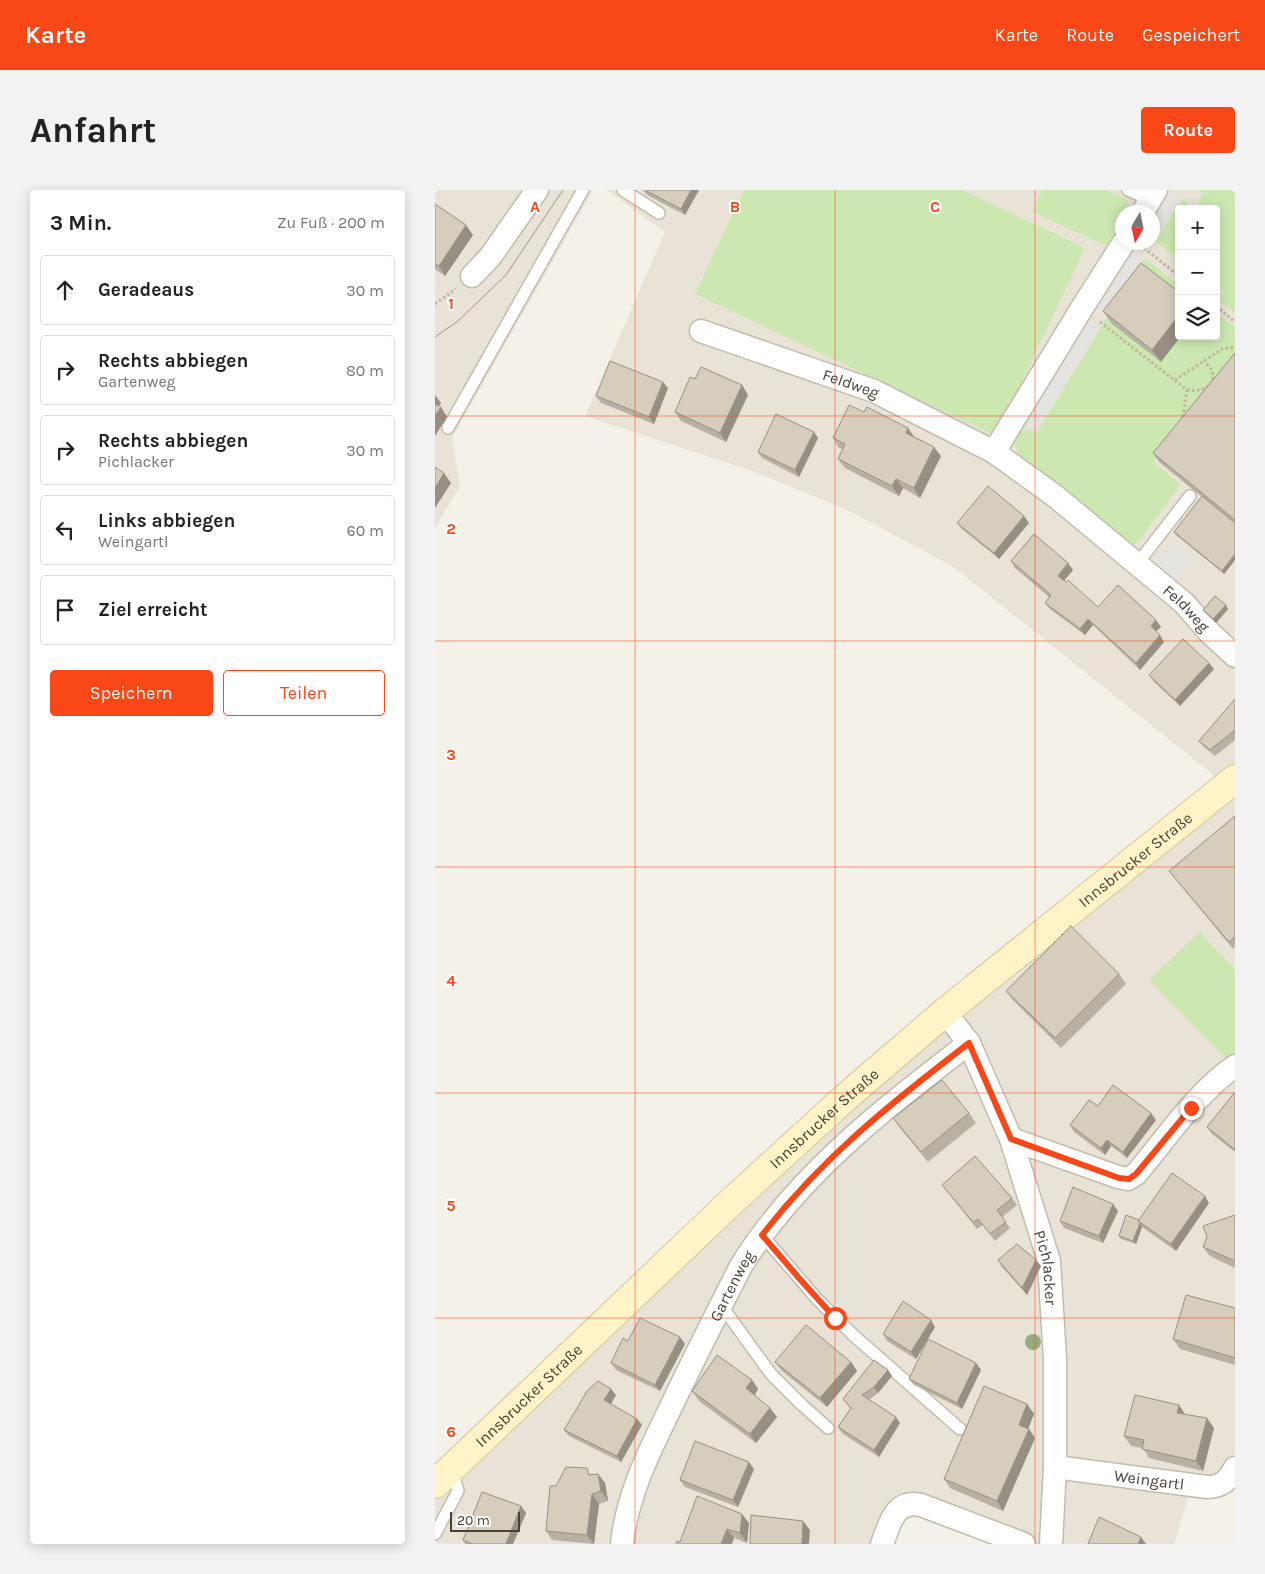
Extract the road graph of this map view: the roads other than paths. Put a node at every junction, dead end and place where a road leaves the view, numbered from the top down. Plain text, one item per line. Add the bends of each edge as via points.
1 (537, 190) edge
2 (583, 190) edge
3 (623, 190) edge
4 (1128, 190) edge
5 (1150, 201) edge
6 (659, 213) dead end
7 (1118, 250) edge
8 (472, 276) dead end
9 (701, 331) dead end
10 (448, 428) dead end
11 (994, 452) junction
12 (1190, 496) edge
13 (1137, 564) junction
14 (1235, 656) edge
15 (1235, 779) edge
16 (945, 1012) junction
17 (969, 1043) junction
18 (1235, 1066) edge
19 (1011, 1139) junction
20 (762, 1235) junction
21 (721, 1305) junction
22 (828, 1428) dead end
23 (961, 1429) dead end
24 (1055, 1467) junction
25 (1235, 1468) edge
26 (443, 1476) edge
27 (435, 1534) edge
28 (622, 1544) edge
29 (882, 1544) edge
30 (1024, 1544) edge
31 (1051, 1544) edge

1 - 8 street via 490,257
2 - 10 lane
3 - 6 lane
4 - 5 lane
7 - 11 street
9 - 11 street, Feldweg via 874,391
11 - 13 street, Feldweg via 1055,496
12 - 13 lane
13 - 14 street, Feldweg via 1184,603 1210,634
15 - 16 street, Innsbrucker Straße
16 - 17 street, Pichlacker
16 - 26 street, Innsbrucker Straße via 730,1202
17 - 19 street, Pichlacker
17 - 20 street, Gartenweg via 886,1107 846,1143
18 - 19 street via 1214,1083 1129,1179
19 - 24 street, Pichlacker via 1049,1261 1055,1359
20 - 21 street, Gartenweg
20 - 23 lane via 852,1334
21 - 22 lane via 771,1374
21 - 28 street, Gartenweg via 641,1467
24 - 25 street, Weingartl via 1207,1487 1222,1484
24 - 31 street, Pichlacker
26 - 27 lane via 458,1491
29 - 30 street via 894,1515 905,1505 913,1503

